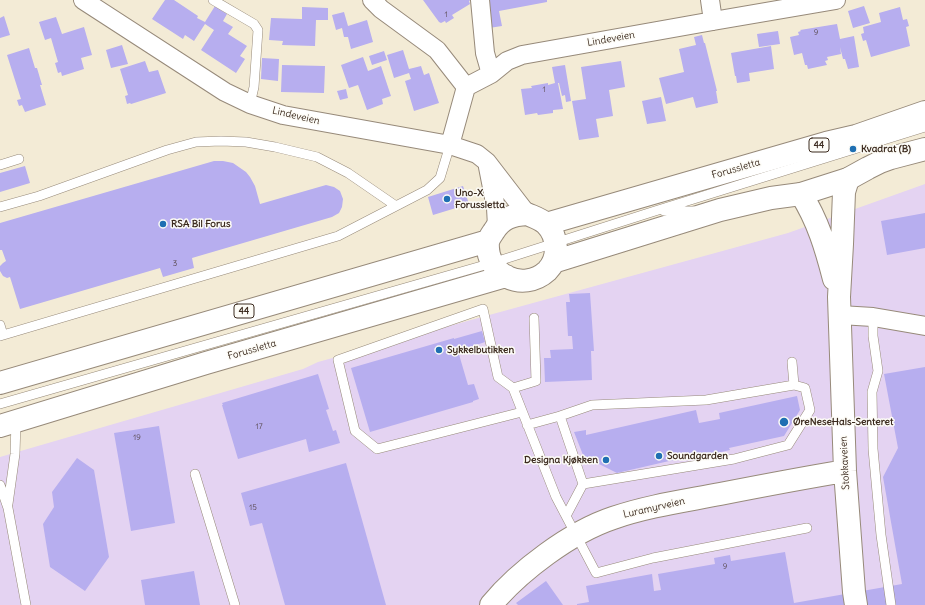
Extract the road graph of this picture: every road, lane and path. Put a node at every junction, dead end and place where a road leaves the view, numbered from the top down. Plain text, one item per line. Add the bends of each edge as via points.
1 (82, 0) edge
2 (213, 0) edge
3 (372, 0) edge
4 (480, 0) edge
5 (710, 0) edge
6 (836, 0) edge
7 (713, 21) junction
8 (491, 74) junction
9 (466, 87) junction
10 (250, 104) junction
11 (925, 112) edge
12 (925, 127) edge
13 (450, 145) junction
14 (925, 149) edge
15 (19, 159) dead end
16 (488, 162) junction
17 (0, 165) edge
18 (712, 176) junction
19 (848, 179) junction
20 (801, 194) junction
21 (396, 206) junction
22 (0, 207) edge
23 (720, 210) junction
24 (655, 211) junction
25 (527, 214) junction
26 (492, 234) junction
27 (552, 243) junction
28 (499, 270) junction
29 (840, 306) junction
30 (873, 317) junction
31 (534, 318) dead end
32 (0, 325) edge
33 (925, 326) edge
34 (2, 336) edge
35 (792, 362) dead end
36 (0, 382) edge
37 (794, 385) junction
38 (513, 388) junction
39 (0, 404) edge
40 (522, 412) junction
41 (560, 416) junction
42 (8, 423) edge
43 (527, 425) junction
44 (845, 471) junction
45 (195, 474) dead end
46 (584, 484) junction
47 (0, 485) edge
48 (8, 508) junction
49 (566, 516) junction
50 (807, 528) dead end
51 (576, 536) junction
52 (26, 605) edge
53 (235, 605) edge
54 (491, 605) edge
55 (856, 605) edge
56 (891, 605) edge

1 - 10 street, Lindeveien via 225,92
2 - 10 lane via 254,24 258,30 254,87
3 - 9 street via 437,50
4 - 8 street via 485,53
5 - 7 street
6 - 7 street, Lindeveien
7 - 8 street, Lindeveien via 522,55 507,61
8 - 9 street, Lindeveien
9 - 13 street
10 - 13 street, Lindeveien via 283,115
11 - 18 main road, Forussletta / 44 via 856,136
12 - 24 lane
13 - 16 street, Lindeveien via 477,154
13 - 21 lane via 440,178 427,190
14 - 19 main road, Forussletta / 44 via 880,162
15 - 17 lane
16 - 25 street
16 - 26 street via 496,208
18 - 24 lane
18 - 27 main road, Forussletta / 44
19 - 20 main road, Forussletta / 44
19 - 29 main road, Stokkaveien via 844,192
20 - 23 main road, Forussletta / 44
20 - 29 main road, Stokkaveien via 818,226 825,246
21 - 22 lane via 348,173 317,158 276,146 220,140 196,142 167,150 39,196
21 - 34 lane via 338,236
23 - 24 lane
23 - 27 main road, Forussletta / 44
24 - 27 lane
25 - 26 main road, 44 via 505,219
25 - 27 main road via 538,218
26 - 28 main road via 490,254
26 - 36 main road, 44
27 - 28 main road, Forussletta / 44 via 548,270 536,278 523,281 510,279
28 - 39 lane
28 - 42 main road, Forussletta / 44
29 - 30 street
29 - 44 main road, Stokkaveien
30 - 33 street
30 - 56 lane via 878,371 872,392 873,449
31 - 38 lane via 536,380
32 - 34 lane
35 - 37 lane
37 - 41 lane via 706,400 592,405
37 - 46 lane via 805,388 810,410 788,445 734,459
38 - 40 lane
38 - 40 lane via 498,377 483,310 338,360 355,431 377,449
40 - 43 lane
41 - 43 lane
41 - 46 lane
42 - 48 lane via 15,454
43 - 49 lane
44 - 51 main road, Luramyrveien via 648,508 595,525
44 - 55 main road, Stokkaveien
45 - 53 lane
46 - 49 lane
47 - 48 lane
48 - 52 lane
49 - 51 lane
50 - 51 lane via 654,558 596,573
51 - 54 main road, Luramyrveien via 538,561

